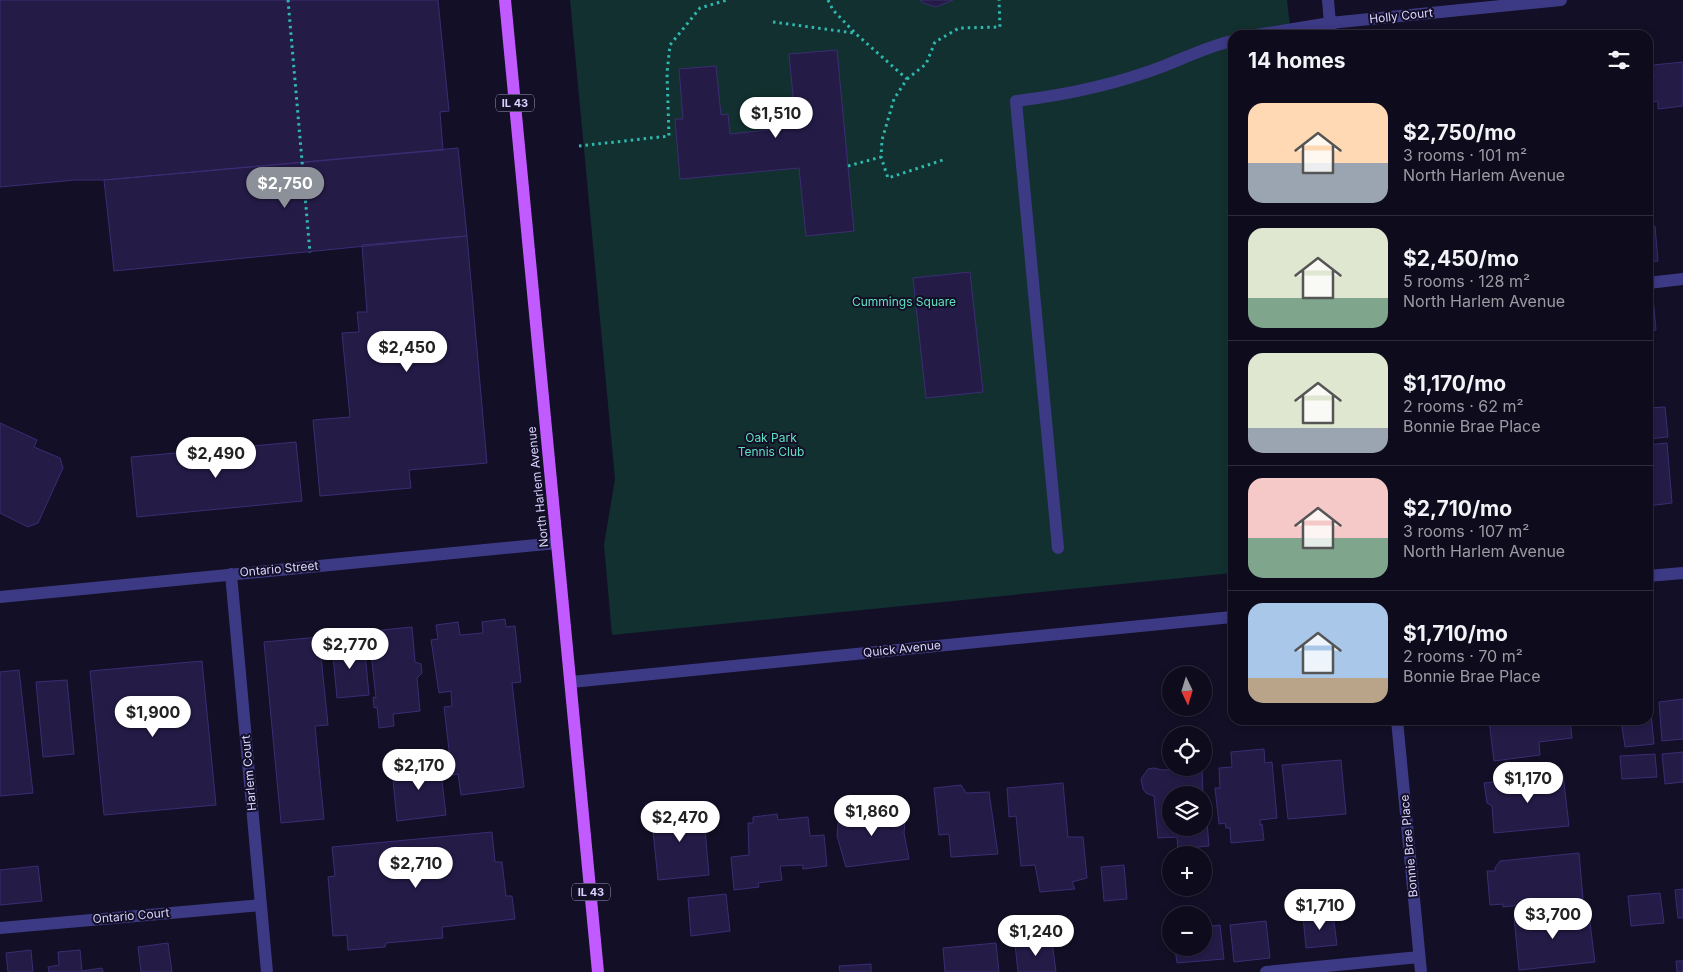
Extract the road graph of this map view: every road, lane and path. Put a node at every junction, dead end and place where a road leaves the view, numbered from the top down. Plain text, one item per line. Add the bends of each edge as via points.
1 (288, 0) edge
2 (505, 0) edge
3 (726, 0) edge
4 (828, 0) edge
5 (999, 0) edge
6 (1328, 0) edge
7 (1561, 0) edge
8 (773, 22) dead end
9 (1331, 29) edge
10 (1318, 30) edge
11 (854, 34) junction
12 (1228, 41) edge
13 (907, 79) junction
14 (579, 146) dead end
15 (881, 157) junction
16 (943, 160) dead end
17 (848, 166) dead end
18 (310, 253) dead end
19 (1683, 279) edge
20 (1653, 282) edge
21 (557, 543) junction
22 (1058, 548) dead end
23 (1683, 573) edge
24 (231, 574) junction
25 (1653, 576) edge
26 (0, 597) edge
27 (1228, 617) edge
28 (570, 682) junction
29 (1397, 725) edge
30 (261, 904) junction
31 (0, 928) edge
32 (1420, 957) junction
33 (267, 972) edge
34 (598, 972) edge
35 (1266, 972) edge
36 (1421, 972) edge

1 - 18 path
2 - 21 main road, North Harlem Avenue / IL 43
3 - 14 path via 700,8 670,45 668,136
4 - 11 path
5 - 13 path via 1000,27 959,28 935,42 926,64
6 - 9 street
7 - 9 street, Holly Court
8 - 11 path
9 - 10 street, Holly Court
11 - 13 path
12 - 22 street via 1111,83 1016,101
13 - 15 path via 894,99 882,140
15 - 16 path via 888,178
15 - 17 path
19 - 20 street
21 - 24 street, Ontario Street
21 - 28 main road, North Harlem Avenue / IL 43
23 - 25 street
24 - 26 street, Ontario Street
24 - 30 street, Harlem Court
27 - 28 street, Quick Avenue
28 - 34 main road, North Harlem Avenue / IL 43
29 - 32 street, Bonnie Brae Place
30 - 31 street, Ontario Court
30 - 33 street, Harlem Court
32 - 35 street
32 - 36 street, Bonnie Brae Place

